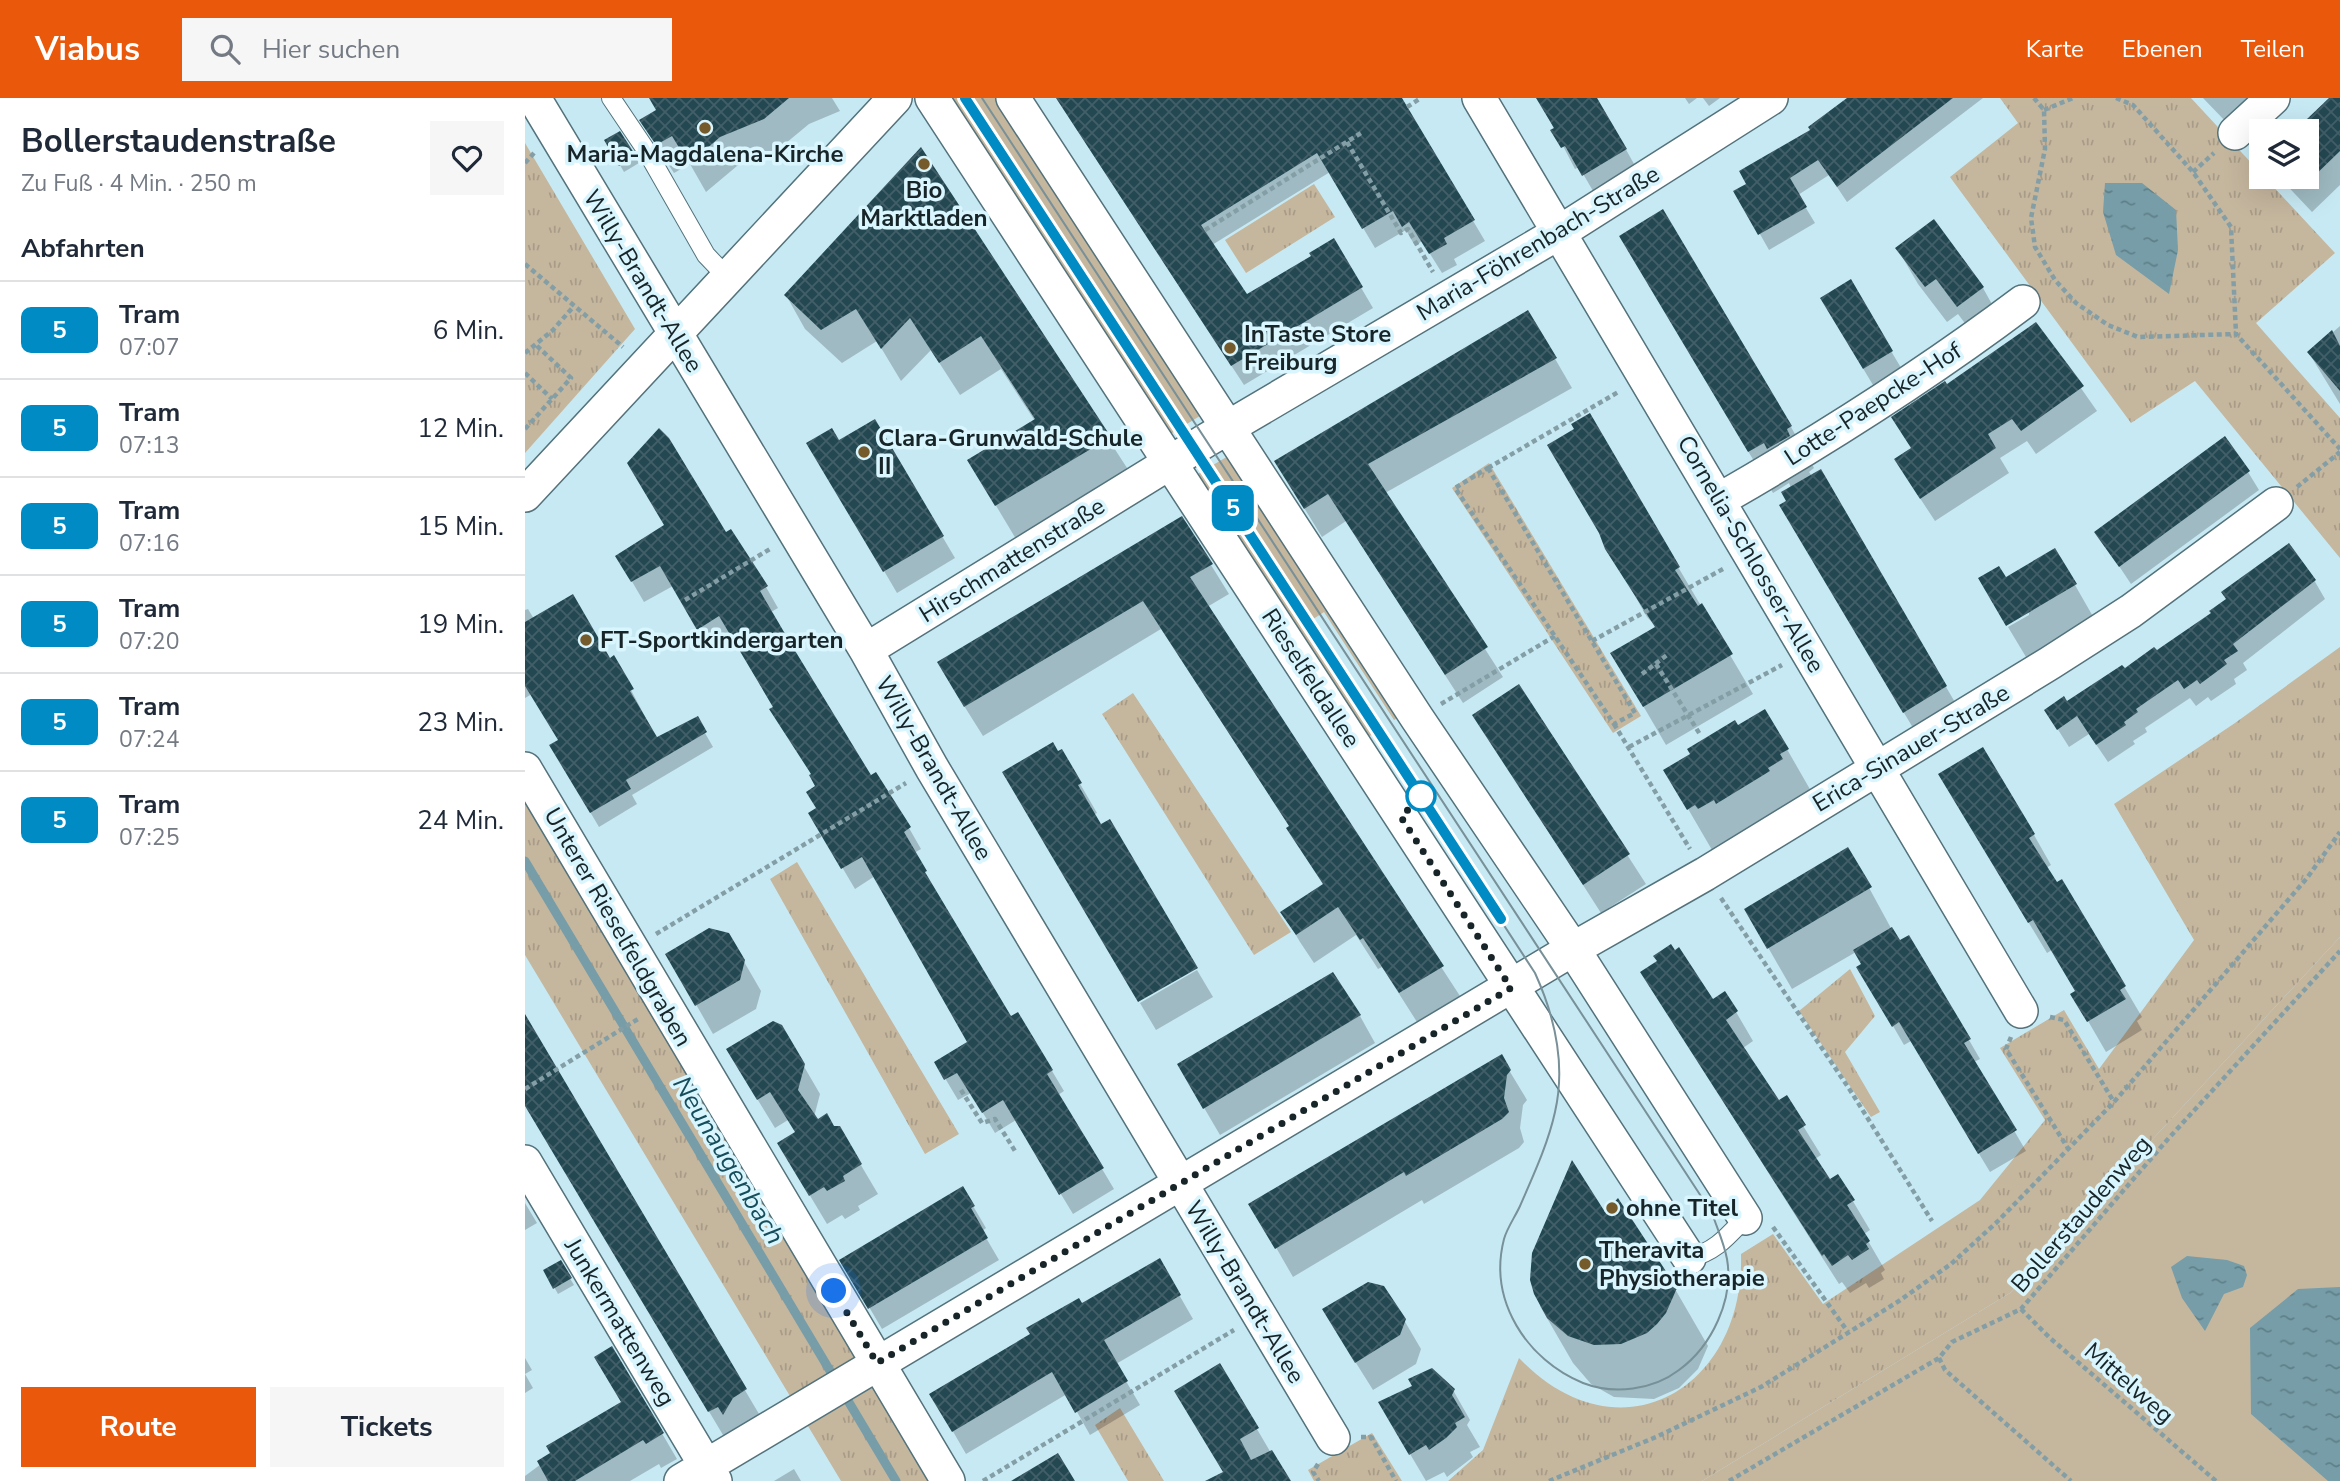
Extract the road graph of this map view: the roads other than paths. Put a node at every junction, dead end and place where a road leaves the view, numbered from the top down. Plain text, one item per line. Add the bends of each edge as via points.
1 (534, 98) edge
2 (611, 98) edge
3 (895, 98) edge
4 (932, 98) edge
5 (1013, 98) edge
6 (1479, 98) edge
7 (1771, 98) edge
8 (2273, 98) edge
9 (2235, 133) dead end
10 (1560, 232) junction
11 (728, 278) junction
12 (2023, 302) dead end
13 (675, 335) junction
14 (1229, 427) junction
15 (1182, 456) junction
16 (525, 495) edge
17 (1719, 500) junction
18 (2276, 504) road end
19 (866, 650) junction
20 (1877, 768) junction
21 (525, 769) edge
22 (1573, 949) junction
23 (1523, 980) junction
24 (2021, 1011) road end
25 (525, 1162) edge
26 (1180, 1184) junction
27 (1745, 1218) joint
28 (1689, 1258) joint
29 (865, 1370) junction
30 (1333, 1438) dead end
31 (701, 1476) edge
32 (948, 1481) edge

1 - 13 street, Willy-Brandt-Allee
2 - 11 lane via 706,255
3 - 11 street
4 - 15 street, Rieselfeldallee
5 - 14 street
6 - 10 street, Cornelia-Schlosser-Allee
7 - 10 street, Maria-Föhrenbach-Straße
8 - 9 street
10 - 14 street, Maria-Föhrenbach-Straße
10 - 17 street, Cornelia-Schlosser-Allee
11 - 13 street
12 - 17 street, Lotte-Paepcke-Hof via 1946,360 1835,433
13 - 16 street
13 - 19 street, Willy-Brandt-Allee
14 - 15 street, Maria-Föhrenbach-Straße
14 - 22 street
15 - 19 street, Hirschmattenstraße
15 - 23 street, Rieselfeldallee
17 - 20 street, Cornelia-Schlosser-Allee
18 - 20 street, Erica-Sinauer-Straße via 2131,611
19 - 26 street, Willy-Brandt-Allee
20 - 22 street, Erica-Sinauer-Straße
20 - 24 street, Cornelia-Schlosser-Allee
21 - 29 street, Unterer Rieselfeldgraben via 631,948
22 - 23 street, Erica-Sinauer-Straße
22 - 27 street
23 - 26 street, Erica-Sinauer-Straße
23 - 28 street, Rieselfeldallee via 1558,1055
25 - 31 street, Junkermattenweg
26 - 29 street, Erica-Sinauer-Straße
26 - 30 street, Willy-Brandt-Allee
27 - 28 lane via 1707,1254
29 - 31 street, Erica-Sinauer-Straße
29 - 32 street, Unterer Rieselfeldgraben

